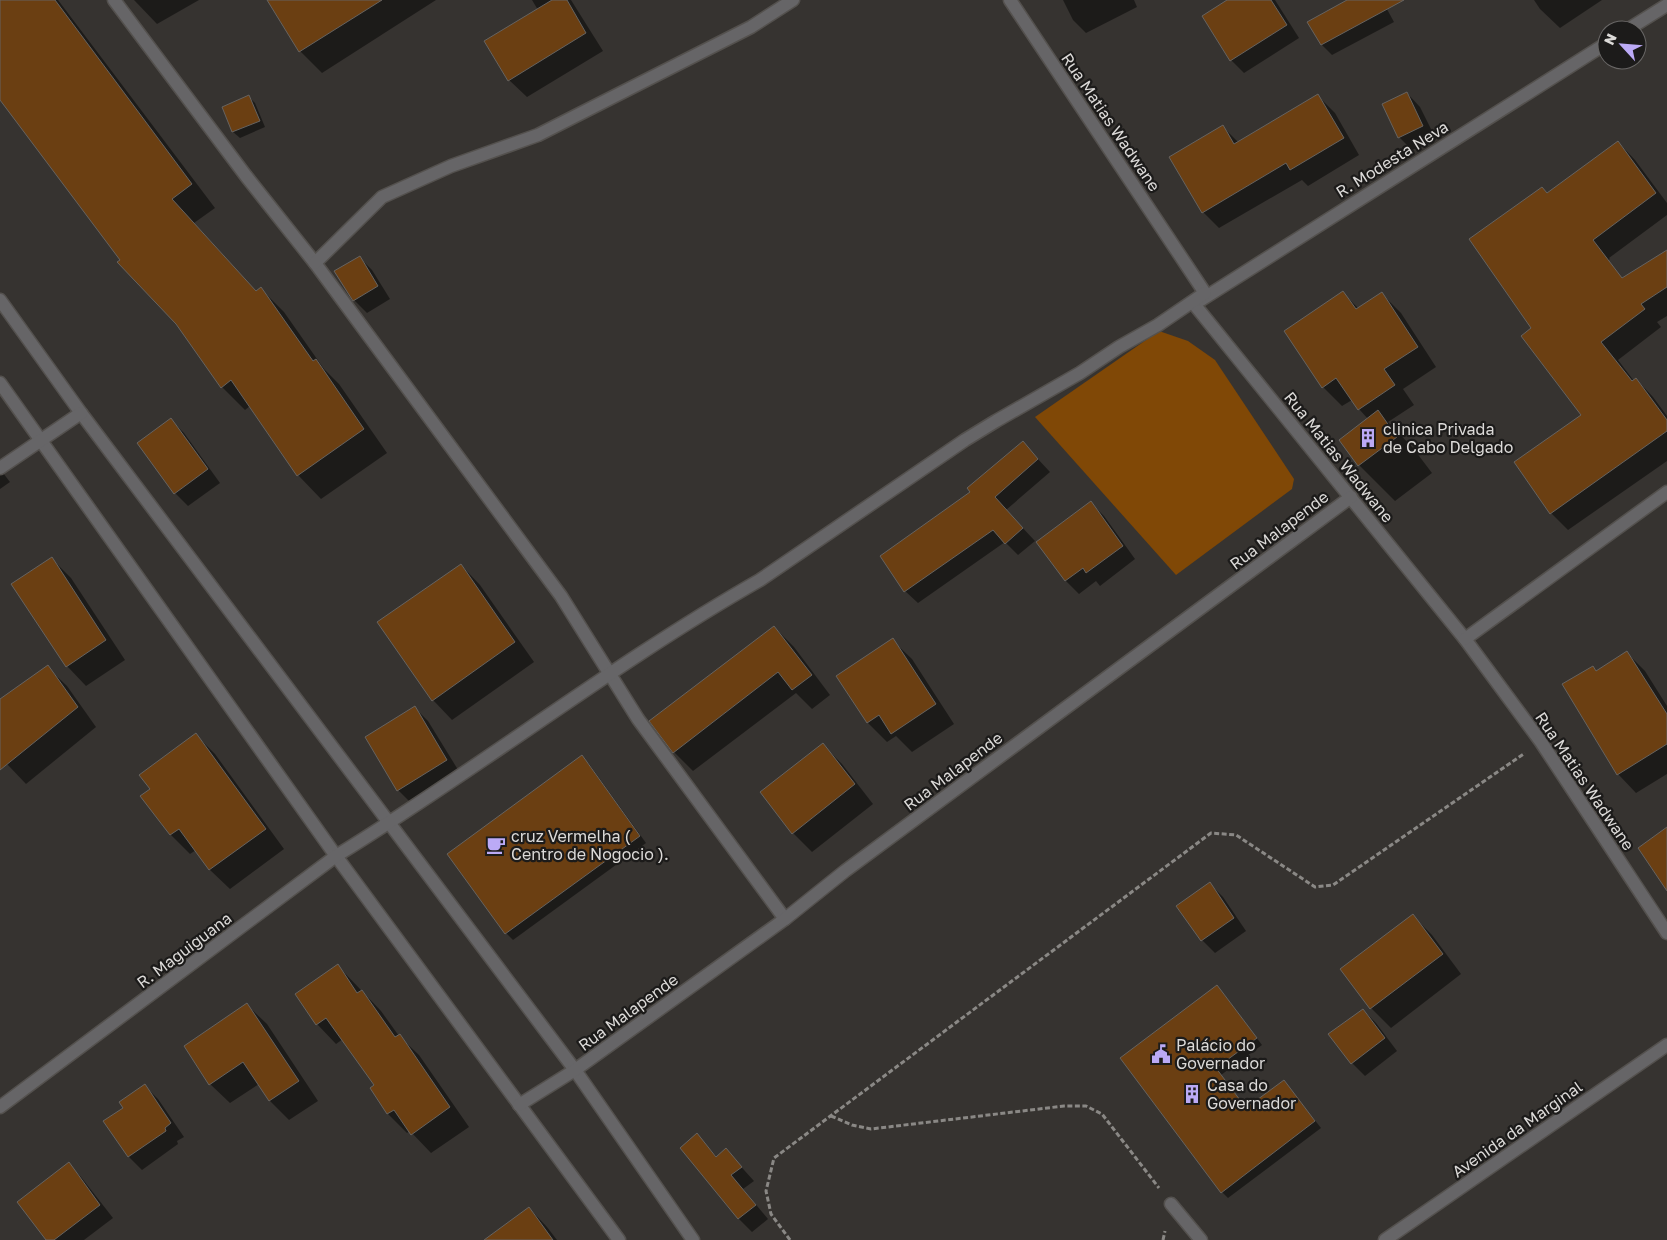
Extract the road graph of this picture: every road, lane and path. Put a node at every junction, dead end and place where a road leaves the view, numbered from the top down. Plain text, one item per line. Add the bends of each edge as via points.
1 (114, 0) edge
2 (793, 0) edge
3 (1010, 0) edge
4 (1667, 5) edge
5 (1643, 20) edge
6 (1597, 49) edge
7 (315, 263) junction
8 (1205, 293) junction
9 (0, 300) edge
10 (1194, 304) junction
11 (0, 383) edge
12 (81, 412) junction
13 (41, 441) junction
14 (0, 468) edge
15 (1667, 492) edge
16 (1350, 497) junction
17 (1465, 640) junction
18 (610, 673) junction
19 (1540, 742) junction
20 (390, 823) junction
21 (336, 856) junction
22 (785, 919) junction
23 (1667, 933) edge
24 (1667, 1045) edge
25 (575, 1070) junction
26 (519, 1105) junction
27 (0, 1107) edge
28 (831, 1116) junction
29 (1171, 1204) junction
30 (619, 1240) edge
31 (693, 1240) edge
32 (790, 1240) edge
33 (1163, 1240) edge
34 (1200, 1240) edge
35 (1385, 1240) edge

1 - 7 street
2 - 7 street via 751,27 538,135 382,196
3 - 8 street, Rua Matias Wadwane
4 - 5 street
6 - 10 street, R. Modesta Neva
7 - 18 street via 561,596
8 - 10 street
8 - 18 street, R. Maguiguana via 1080,373 965,440 760,580
9 - 12 street
10 - 16 street, Rua Matias Wadwane
11 - 13 street
12 - 13 street
12 - 20 street
13 - 14 street
13 - 21 street
15 - 17 street
16 - 17 street, Rua Matias Wadwane
16 - 22 street, Rua Malapende via 845,871
17 - 19 street, Rua Matias Wadwane
18 - 20 street, R. Maguiguana
18 - 22 street via 638,719
19 - 23 street, Rua Matias Wadwane
19 - 28 path via 1334,885 1315,887 1236,835 1211,833
20 - 21 street, R. Maguiguana
20 - 25 street
21 - 26 street
21 - 27 street, R. Maguiguana
22 - 25 street, Rua Malapende
24 - 35 street, Avenida da Marginal
25 - 26 street, Rua Malapende
25 - 31 street
26 - 30 street
28 - 29 path via 852,1125 871,1128 1086,1106 1102,1114
28 - 32 path via 774,1158 766,1191 771,1214
29 - 33 path
29 - 34 street

